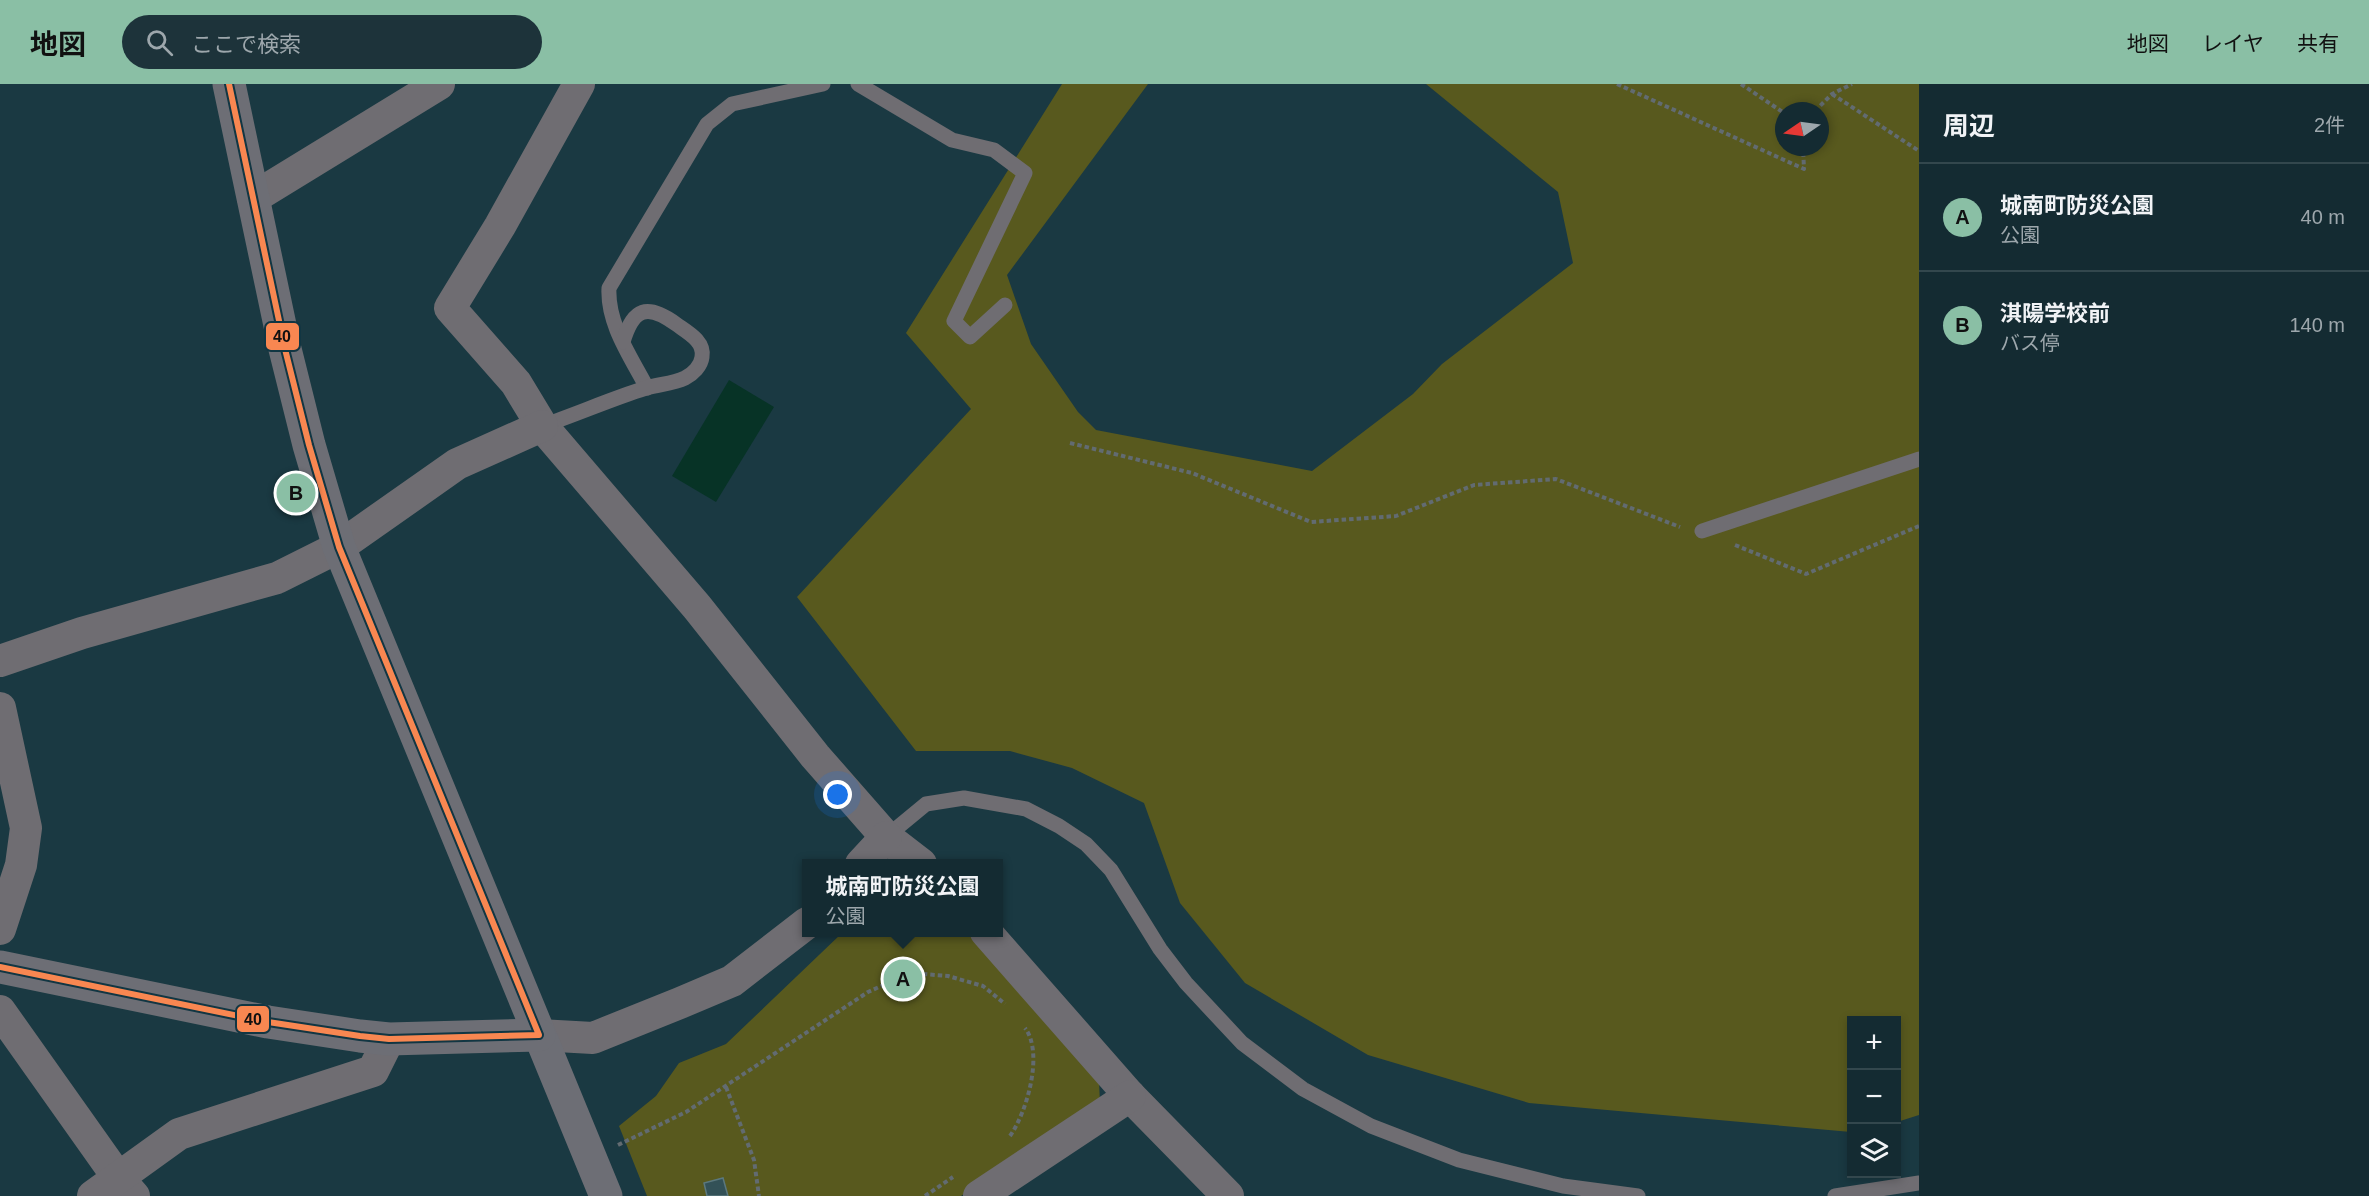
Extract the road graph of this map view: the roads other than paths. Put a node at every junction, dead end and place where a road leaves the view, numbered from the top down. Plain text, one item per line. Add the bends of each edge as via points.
1 (229, 84) edge
2 (439, 84) edge
3 (579, 84) edge
4 (823, 84) edge
5 (858, 84) edge
6 (253, 198) junction
7 (1005, 305) dead end
8 (623, 342) junction
9 (647, 388) junction
10 (542, 426) junction
11 (1919, 459) edge
12 (1702, 531) road end
13 (339, 547) junction
14 (0, 661) edge
15 (0, 708) edge
16 (886, 837) junction
17 (866, 859) edge
18 (915, 859) edge
19 (802, 927) edge
20 (0, 929) edge
21 (990, 937) edge
22 (0, 967) edge
23 (0, 1011) edge
24 (539, 1035) junction
25 (389, 1039) junction
26 (1130, 1096) junction
27 (1919, 1184) edge
28 (126, 1187) edge
29 (93, 1196) edge
30 (606, 1196) edge
31 (979, 1196) edge
32 (1228, 1196) edge
33 (1638, 1196) edge
34 (1835, 1196) edge

1 - 6 street
2 - 6 street
3 - 10 street via 450,308 516,383
4 - 8 lane via 732,104 707,124 609,288 611,317
5 - 7 lane via 952,140 994,150 1025,173 954,321 970,337
6 - 13 street via 285,349
8 - 9 lane
8 - 9 lane via 635,318 644,311 656,311 696,339 702,349 702,359 695,371 674,382
9 - 10 lane
10 - 13 street via 457,464
10 - 16 street
11 - 12 lane
13 - 14 street via 277,578 82,633
13 - 24 street
15 - 20 street via 26,828 21,865
16 - 17 street
16 - 18 street
16 - 33 lane via 926,804 964,798 1026,808 1086,844 1111,870 1186,983 1242,1043 1303,1089 1371,1125 1458,1160 1563,1186
19 - 24 street via 732,981 680,1003 593,1038
21 - 26 street
22 - 25 street via 268,1022
23 - 28 street
24 - 25 street
24 - 30 street
25 - 28 street via 373,1071 179,1134
26 - 31 street
26 - 32 street
27 - 34 lane
28 - 29 street

